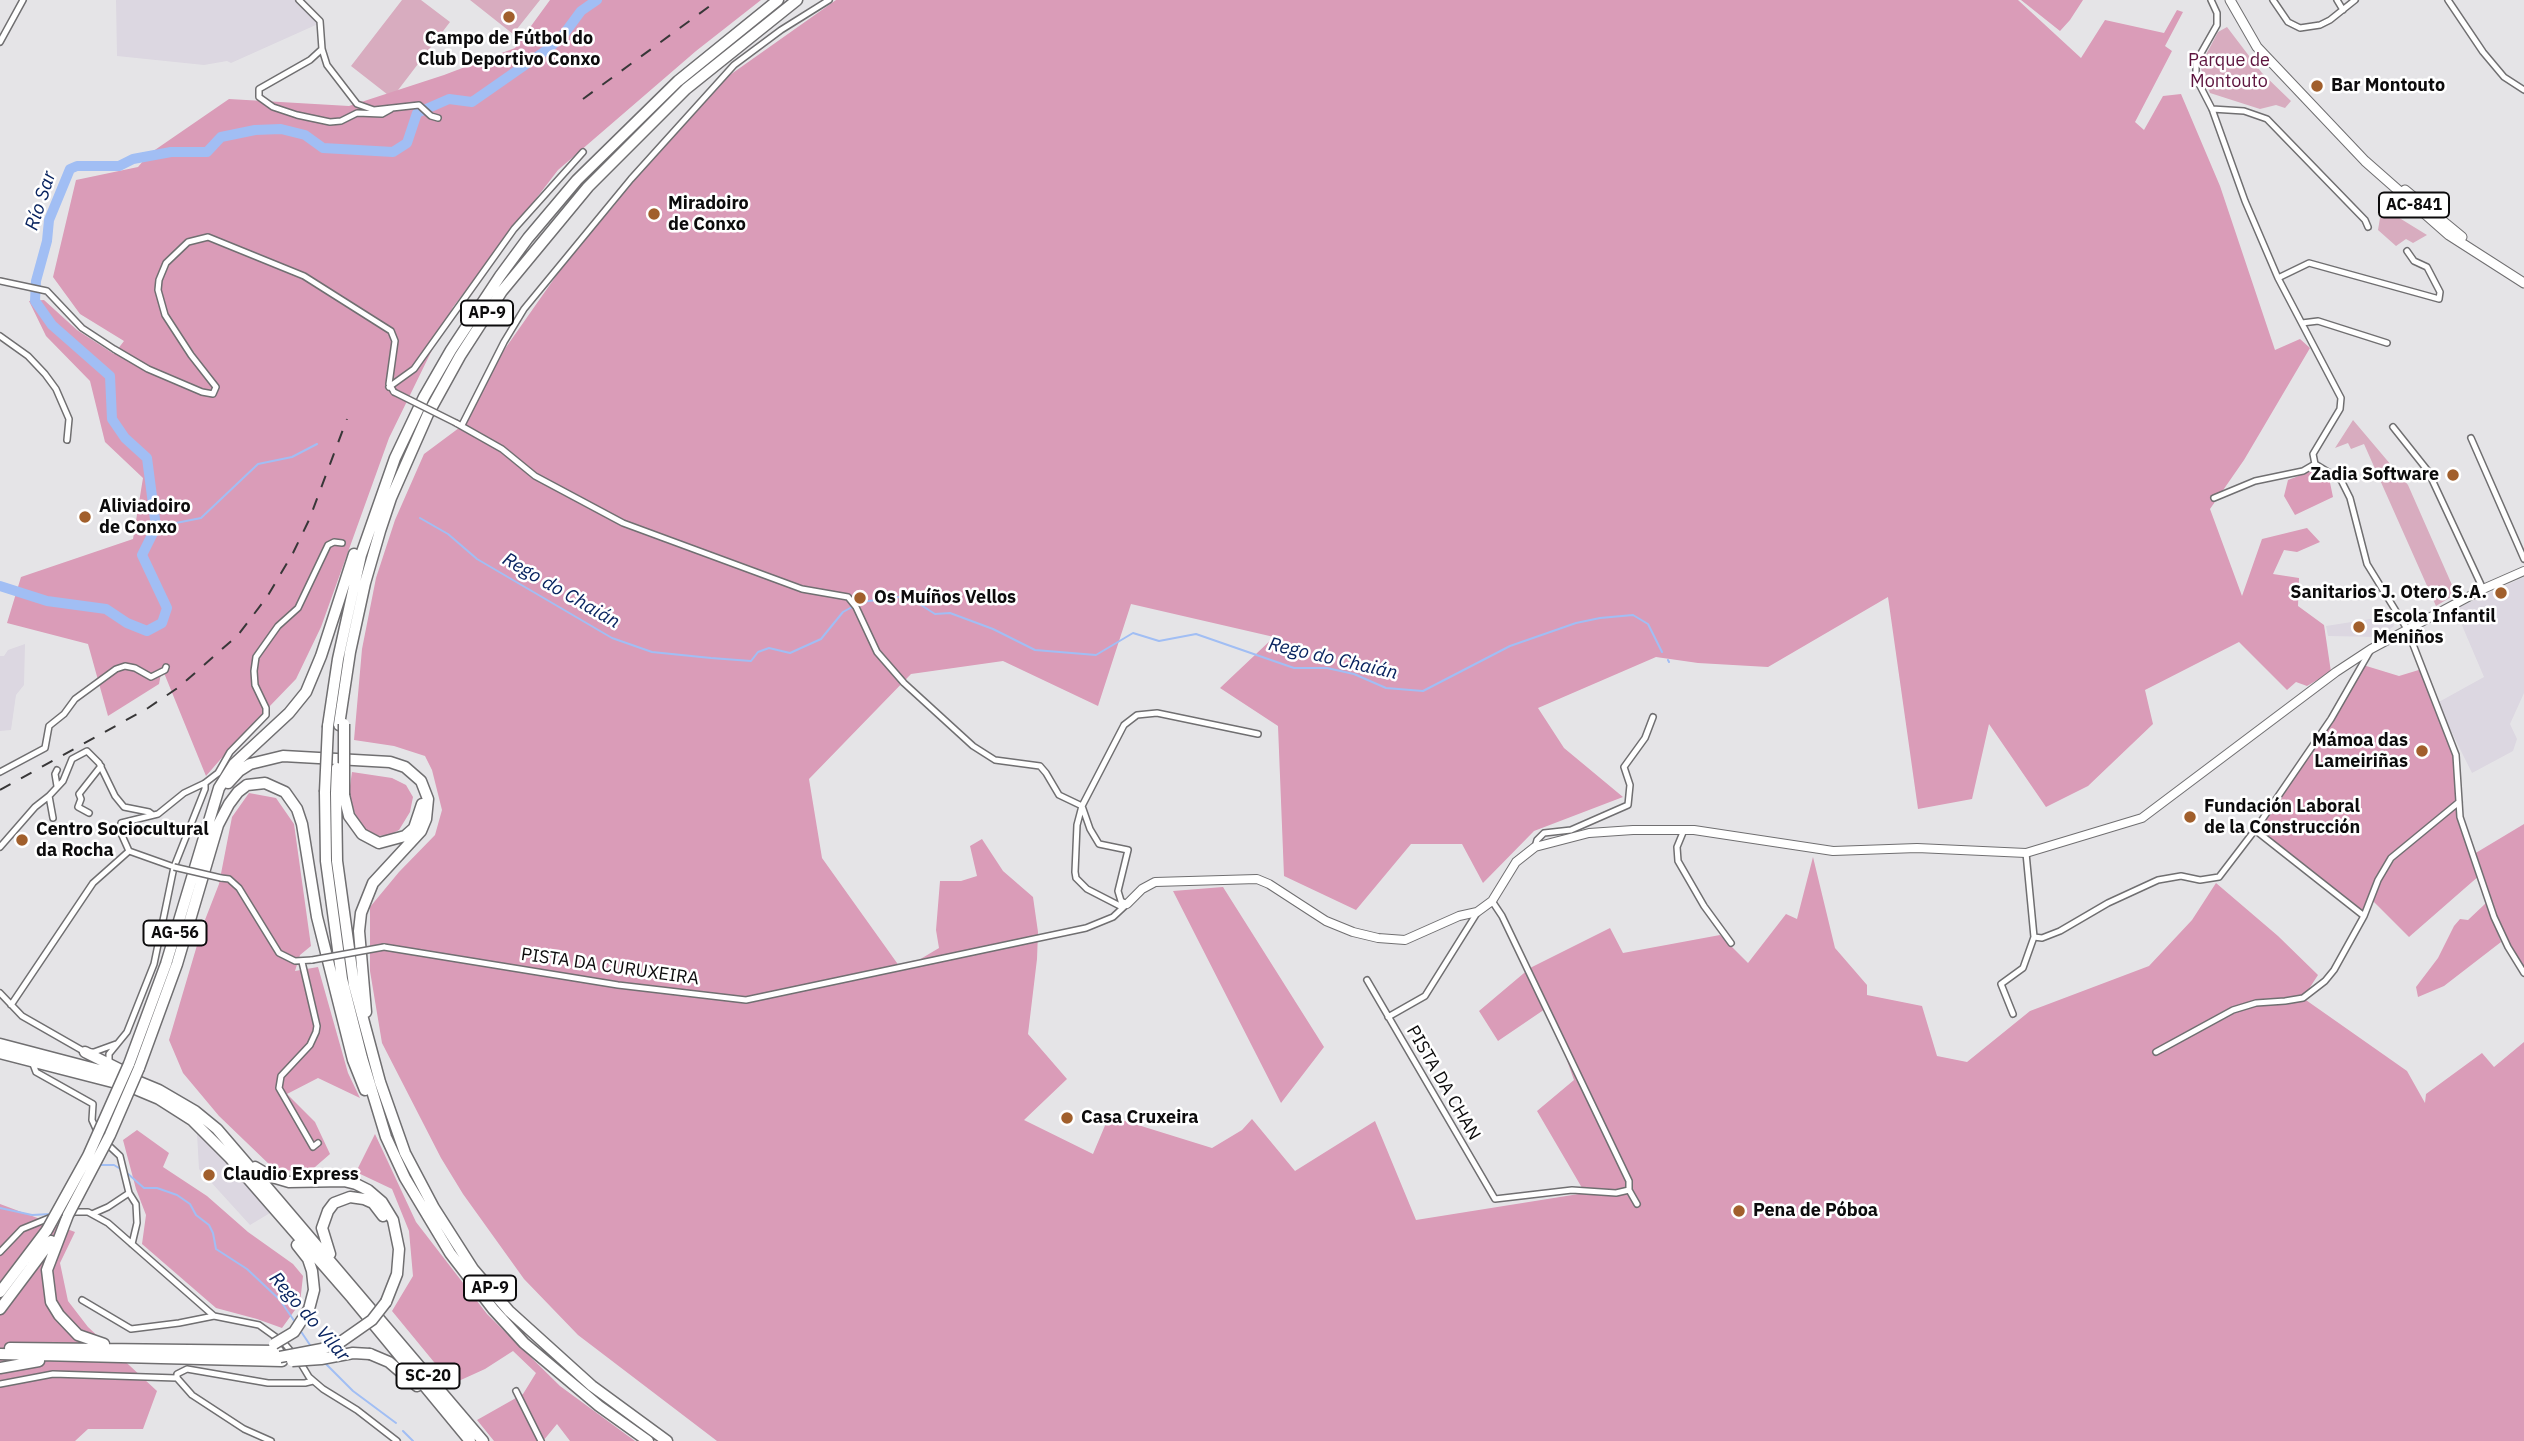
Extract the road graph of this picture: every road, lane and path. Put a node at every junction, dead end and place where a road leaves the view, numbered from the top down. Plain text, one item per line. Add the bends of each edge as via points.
1 (23, 0) edge
2 (299, 0) edge
3 (778, 0) edge
4 (797, 0) edge
5 (829, 0) edge
6 (2211, 0) edge
7 (2230, 0) edge
8 (2273, 0) edge
9 (2337, 0) edge
10 (2356, 0) edge
11 (2448, 0) edge
12 (2343, 10) junction
13 (0, 23) edge
14 (6, 31) junction
15 (0, 43) edge
16 (322, 49) junction
17 (2524, 90) edge
18 (391, 108) junction
19 (2212, 109) junction
20 (438, 118) dead end
21 (583, 152) dead end
22 (2368, 227) dead end
23 (2407, 251) dead end
24 (2278, 278) junction
25 (0, 281) edge
26 (2524, 284) edge
27 (2302, 323) junction
28 (0, 336) edge
29 (2387, 343) dead end
30 (392, 389) junction
31 (459, 424) junction
32 (2393, 427) dead end
33 (2470, 438) dead end
34 (66, 440) dead end
35 (395, 458) junction
36 (2315, 464) junction
37 (2214, 498) dead end
38 (342, 543) dead end
39 (2524, 559) edge
40 (2524, 571) edge
41 (2483, 589) junction
42 (2407, 629) junction
43 (2371, 649) junction
44 (166, 667) dead end
45 (1653, 717) dead end
46 (337, 725) junction
47 (1258, 734) dead end
48 (101, 766) junction
49 (57, 770) dead end
50 (0, 772) edge
51 (205, 783) junction
52 (57, 786) junction
53 (335, 793) junction
54 (49, 796) junction
55 (215, 801) junction
56 (2459, 802) junction
57 (1082, 806) junction
58 (124, 807) junction
59 (89, 813) dead end
60 (153, 815) junction
61 (53, 818) dead end
62 (121, 823) junction
63 (1684, 830) junction
64 (2255, 830) junction
65 (0, 847) edge
66 (1535, 847) junction
67 (129, 850) junction
68 (2026, 853) junction
69 (206, 861) junction
70 (174, 867) junction
71 (1492, 901) junction
72 (1124, 905) junction
73 (1477, 912) junction
74 (2364, 916) junction
75 (2034, 937) junction
76 (1731, 943) dead end
77 (302, 961) junction
78 (2524, 973) edge
79 (1367, 980) dead end
80 (0, 993) edge
81 (11, 1005) junction
82 (2013, 1014) dead end
83 (1388, 1017) junction
84 (119, 1043) junction
85 (369, 1043) junction
86 (0, 1044) edge
87 (85, 1052) junction
88 (2156, 1052) dead end
89 (0, 1053) edge
90 (28, 1060) junction
91 (0, 1062) edge
92 (109, 1064) junction
93 (134, 1066) junction
94 (129, 1082) junction
95 (147, 1085) junction
96 (386, 1137) junction
97 (318, 1143) dead end
98 (246, 1163) junction
99 (1629, 1190) junction
100 (128, 1194) junction
101 (1637, 1204) dead end
102 (108, 1207) junction
103 (91, 1214) junction
104 (278, 1214) junction
105 (108, 1223) junction
106 (61, 1228) junction
107 (132, 1244) junction
108 (0, 1252) edge
109 (335, 1266) junction
110 (0, 1292) edge
111 (82, 1300) dead end
112 (383, 1300) junction
113 (0, 1309) edge
114 (214, 1316) junction
115 (0, 1348) edge
116 (120, 1348) junction
117 (278, 1353) junction
118 (0, 1354) edge
119 (237, 1355) junction
120 (69, 1357) junction
121 (303, 1366) junction
122 (0, 1368) edge
123 (177, 1378) junction
124 (313, 1381) junction
125 (292, 1383) junction
126 (0, 1384) edge
127 (516, 1391) dead end
128 (469, 1440) edge
129 (271, 1441) edge
130 (397, 1441) edge
131 (483, 1441) edge
132 (541, 1441) edge
133 (648, 1441) edge
134 (667, 1441) edge

1 - 14 street
2 - 16 street via 321,23
3 - 35 highway, AP-9 via 639,118 528,238 450,350
4 - 46 highway, AP-9 via 712,66 620,154 547,234 502,291 460,356 400,478 373,557
5 - 31 street via 734,65 631,179 524,309
6 - 19 street via 2217,25 2196,62 2196,78
7 - 26 main road, AC-841 via 2257,47 2365,161 2449,235
8 - 12 street via 2288,22 2300,28 2320,24
9 - 12 street
10 - 12 street
11 - 17 street via 2504,77
13 - 14 street
14 - 15 street
16 - 18 street via 327,65 356,104 374,110
16 - 18 street via 310,61 259,89 259,97 285,111 330,122 357,113 382,114
18 - 20 street via 419,105
19 - 22 street via 2244,111 2267,119
19 - 24 street
21 - 30 street via 514,229 414,369
23 - 24 street via 2427,267 2439,299 2309,263
24 - 27 street
25 - 30 street via 50,293 82,328 137,362 202,392 214,393 216,387 165,316 158,290 162,271 179,248 208,237 304,276 391,331 395,341
27 - 29 street via 2318,321
27 - 36 street via 2341,398 2340,409 2313,454
28 - 34 street via 28,356 56,389 69,419
30 - 31 street, bridge
31 - 57 street via 502,449 535,477 623,523 802,589 843,594 855,604 877,652 973,746 995,760 1040,766 1059,795
32 - 41 street via 2428,471
33 - 39 street
35 - 46 highway, AP-9 via 354,582 338,659
35 - 55 highway via 354,554 306,692 234,764
36 - 37 street
36 - 42 street via 2341,480 2368,564
38 - 51 street via 328,545 298,608 256,657 255,685 265,715
40 - 41 street
41 - 42 street
42 - 43 street
42 - 56 street via 2455,755
43 - 64 street via 2331,719
43 - 68 street via 2142,818
44 - 50 street via 151,677 135,668 116,669 75,699 49,726 45,748
45 - 66 street via 1645,738 1624,767 1630,785 1628,805 1571,830 1544,833
46 - 53 highway, AP-9, bridge
46 - 53 highway, bridge
47 - 57 street via 1157,713 1137,715 1124,725
48 - 52 street via 87,751 72,759
48 - 58 street
48 - 59 street via 79,794 78,807
49 - 52 street
51 - 60 street
51 - 70 street
52 - 54 street
53 - 69 highway via 362,834 379,843 405,836 414,828 422,805 415,784 388,767 264,765 231,787 220,808
53 - 85 highway, AP-9 via 345,925
53 - 96 highway, AP-9 via 326,861 342,979
54 - 61 street
54 - 65 street
55 - 85 highway via 239,771 283,756 390,762 405,767 421,781 428,799 421,831 373,883 361,913
55 - 93 highway, AG-56
56 - 74 street via 2392,858
56 - 78 street via 2494,917
57 - 72 street via 1075,875 1087,890
57 - 72 street via 1099,844 1129,852 1118,891
58 - 60 street
58 - 62 street
60 - 62 street
62 - 67 street
63 - 66 street via 1589,833
63 - 68 street via 1833,851 1916,848
63 - 76 street via 1677,847 1678,861
64 - 74 street
64 - 75 street via 2218,877 2158,880 2060,931
66 - 71 street via 1517,862
67 - 70 street
67 - 81 street via 74,908
68 - 75 street
69 - 93 highway, AG-56 via 177,964
69 - 96 highway via 223,815 247,785 265,783 292,800 302,824 317,917 353,1060
70 - 77 street, bridge via 229,879 279,953
70 - 84 street via 153,964
71 - 73 street
71 - 99 street via 1629,1181
72 - 73 street via 1155,881 1257,879 1326,921 1391,940 1405,940
72 - 77 street, PISTA DA CURUXEIRA, bridge via 1113,917 1086,928 746,1000 618,985 384,947
73 - 83 street via 1424,996
74 - 88 street via 2334,970 2303,998 2233,1010
75 - 82 street via 2023,968 2001,984
77 - 97 street via 316,1032 281,1076 279,1088 313,1147
79 - 83 street, PISTA DA CHAN
80 - 81 street
81 - 87 street
83 - 99 street, PISTA DA CHAN via 1495,1199 1572,1190
84 - 87 street
84 - 92 street via 109,1054
85 - 134 highway, AP-9 via 405,1153 433,1208 473,1269 550,1350
86 - 94 highway, SC-20
87 - 92 highway
89 - 90 highway, SC-20
90 - 91 highway
90 - 94 highway, SC-20
90 - 100 street via 36,1072 93,1107 93,1123 120,1156
92 - 95 highway
93 - 106 highway, AG-56, bridge via 110,1135
93 - 110 highway, AG-56, bridge via 47,1230
94 - 95 highway, SC-20
94 - 104 highway, SC-20 via 191,1120
95 - 98 highway, SC-20 via 195,1111
96 - 133 highway, AP-9 via 425,1214 493,1309 552,1367
98 - 109 highway, SC-20
98 - 112 highway via 279,1180 344,1181 375,1195 393,1220 399,1249 397,1274
99 - 101 street
100 - 102 street
100 - 107 street via 137,1211
102 - 103 street
102 - 105 street
103 - 105 street
103 - 108 street via 73,1212 39,1221 18,1232
104 - 117 highway, bridge via 279,1222 304,1254 314,1290 309,1309
104 - 128 highway, SC-20
105 - 107 street
106 - 113 highway, AG-56
106 - 116 highway via 47,1270 51,1302 78,1335
107 - 114 street
109 - 112 highway via 322,1228 328,1210 350,1197 373,1203 391,1235 393,1261
109 - 131 highway, SC-20
111 - 114 street via 131,1329
112 - 117 highway, bridge via 343,1335
114 - 121 street via 262,1327 285,1343
115 - 116 highway
116 - 119 highway
117 - 119 highway
117 - 119 highway
117 - 128 highway, bridge via 313,1360 370,1354 389,1362
118 - 120 highway
119 - 120 highway
120 - 122 highway
121 - 124 street
121 - 125 street via 299,1379
123 - 125 street via 187,1369
123 - 126 street via 53,1374
123 - 129 street via 192,1395
124 - 125 street
124 - 130 street
127 - 132 street

